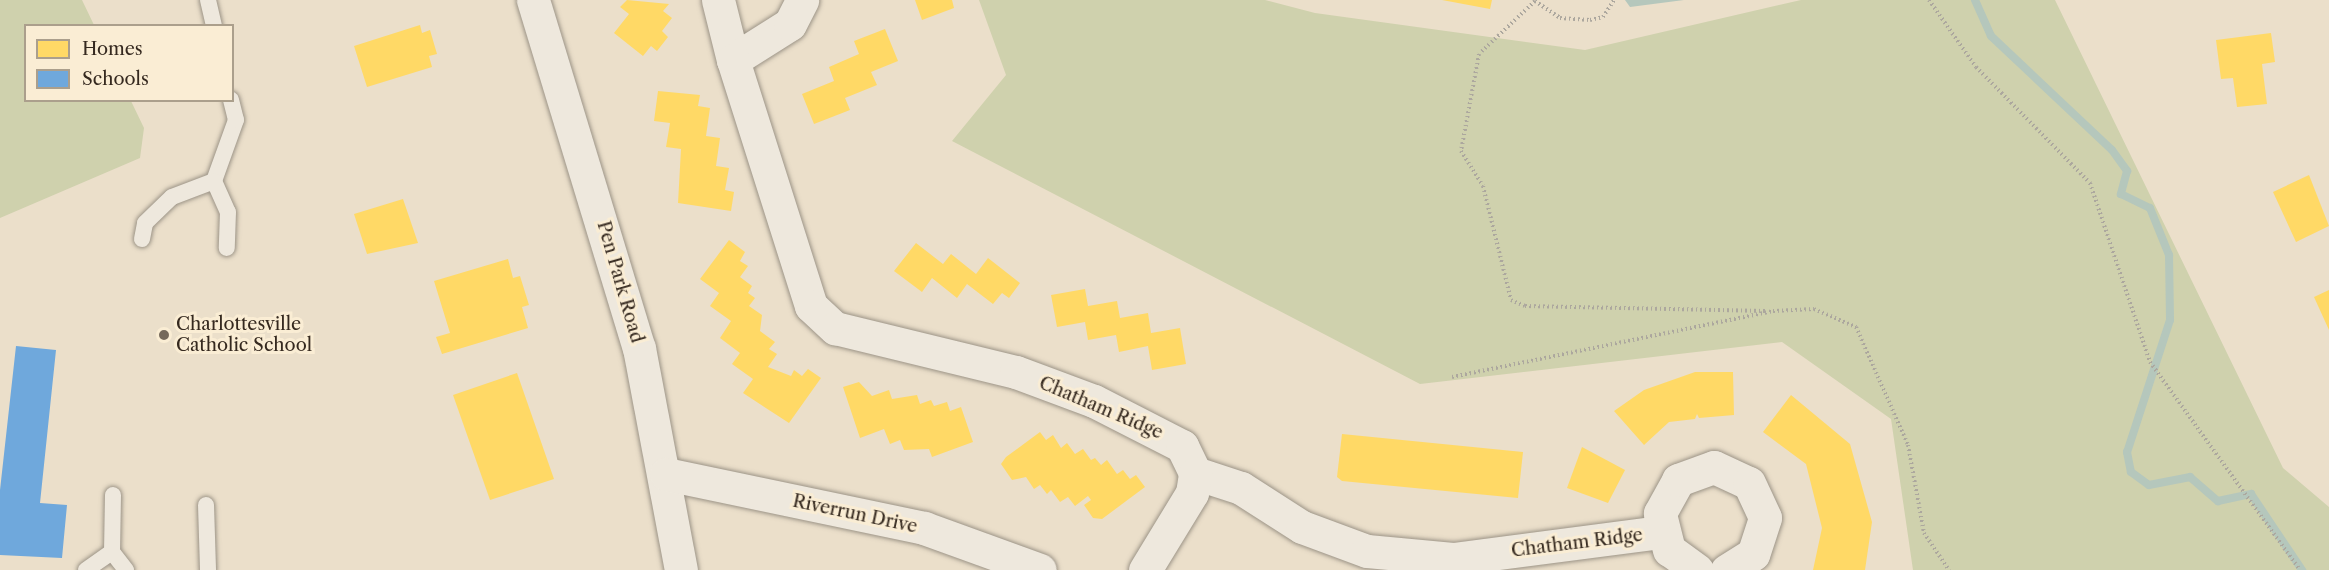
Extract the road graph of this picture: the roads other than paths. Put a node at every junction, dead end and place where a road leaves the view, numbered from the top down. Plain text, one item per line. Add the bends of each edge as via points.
1 (208, 0) edge
2 (533, 0) edge
3 (718, 0) edge
4 (802, 0) edge
5 (214, 24) edge
6 (733, 60) junction
7 (232, 102) edge
8 (214, 181) junction
9 (142, 239) dead end
10 (227, 248) dead end
11 (1195, 473) junction
12 (666, 474) junction
13 (113, 495) dead end
14 (206, 505) dead end
15 (1661, 532) junction
16 (112, 552) junction
17 (86, 570) edge
18 (126, 570) edge
19 (208, 570) edge
20 (681, 570) edge
21 (1040, 570) edge
22 (1145, 570) edge
23 (1697, 570) edge
24 (1727, 570) edge

1 - 5 lane
2 - 12 street, Pen Park Road via 615,261
3 - 6 street, Chatham Ridge
4 - 6 street via 790,24
6 - 11 street, Chatham Ridge via 811,306 822,320 1016,372 1094,401 1182,446
7 - 8 lane via 236,120
8 - 9 lane via 172,197 145,223
8 - 10 lane via 228,212
11 - 15 street, Chatham Ridge via 1241,488 1334,541 1410,558 1453,559
11 - 22 street via 1192,493
12 - 20 street, Pen Park Road
12 - 21 street, Riverrun Drive via 924,528
13 - 16 lane
14 - 19 lane
15 - 23 street via 1669,550
15 - 24 street via 1666,495 1678,480 1714,467 1733,472 1760,499 1764,518 1752,554
16 - 17 lane
16 - 18 lane

